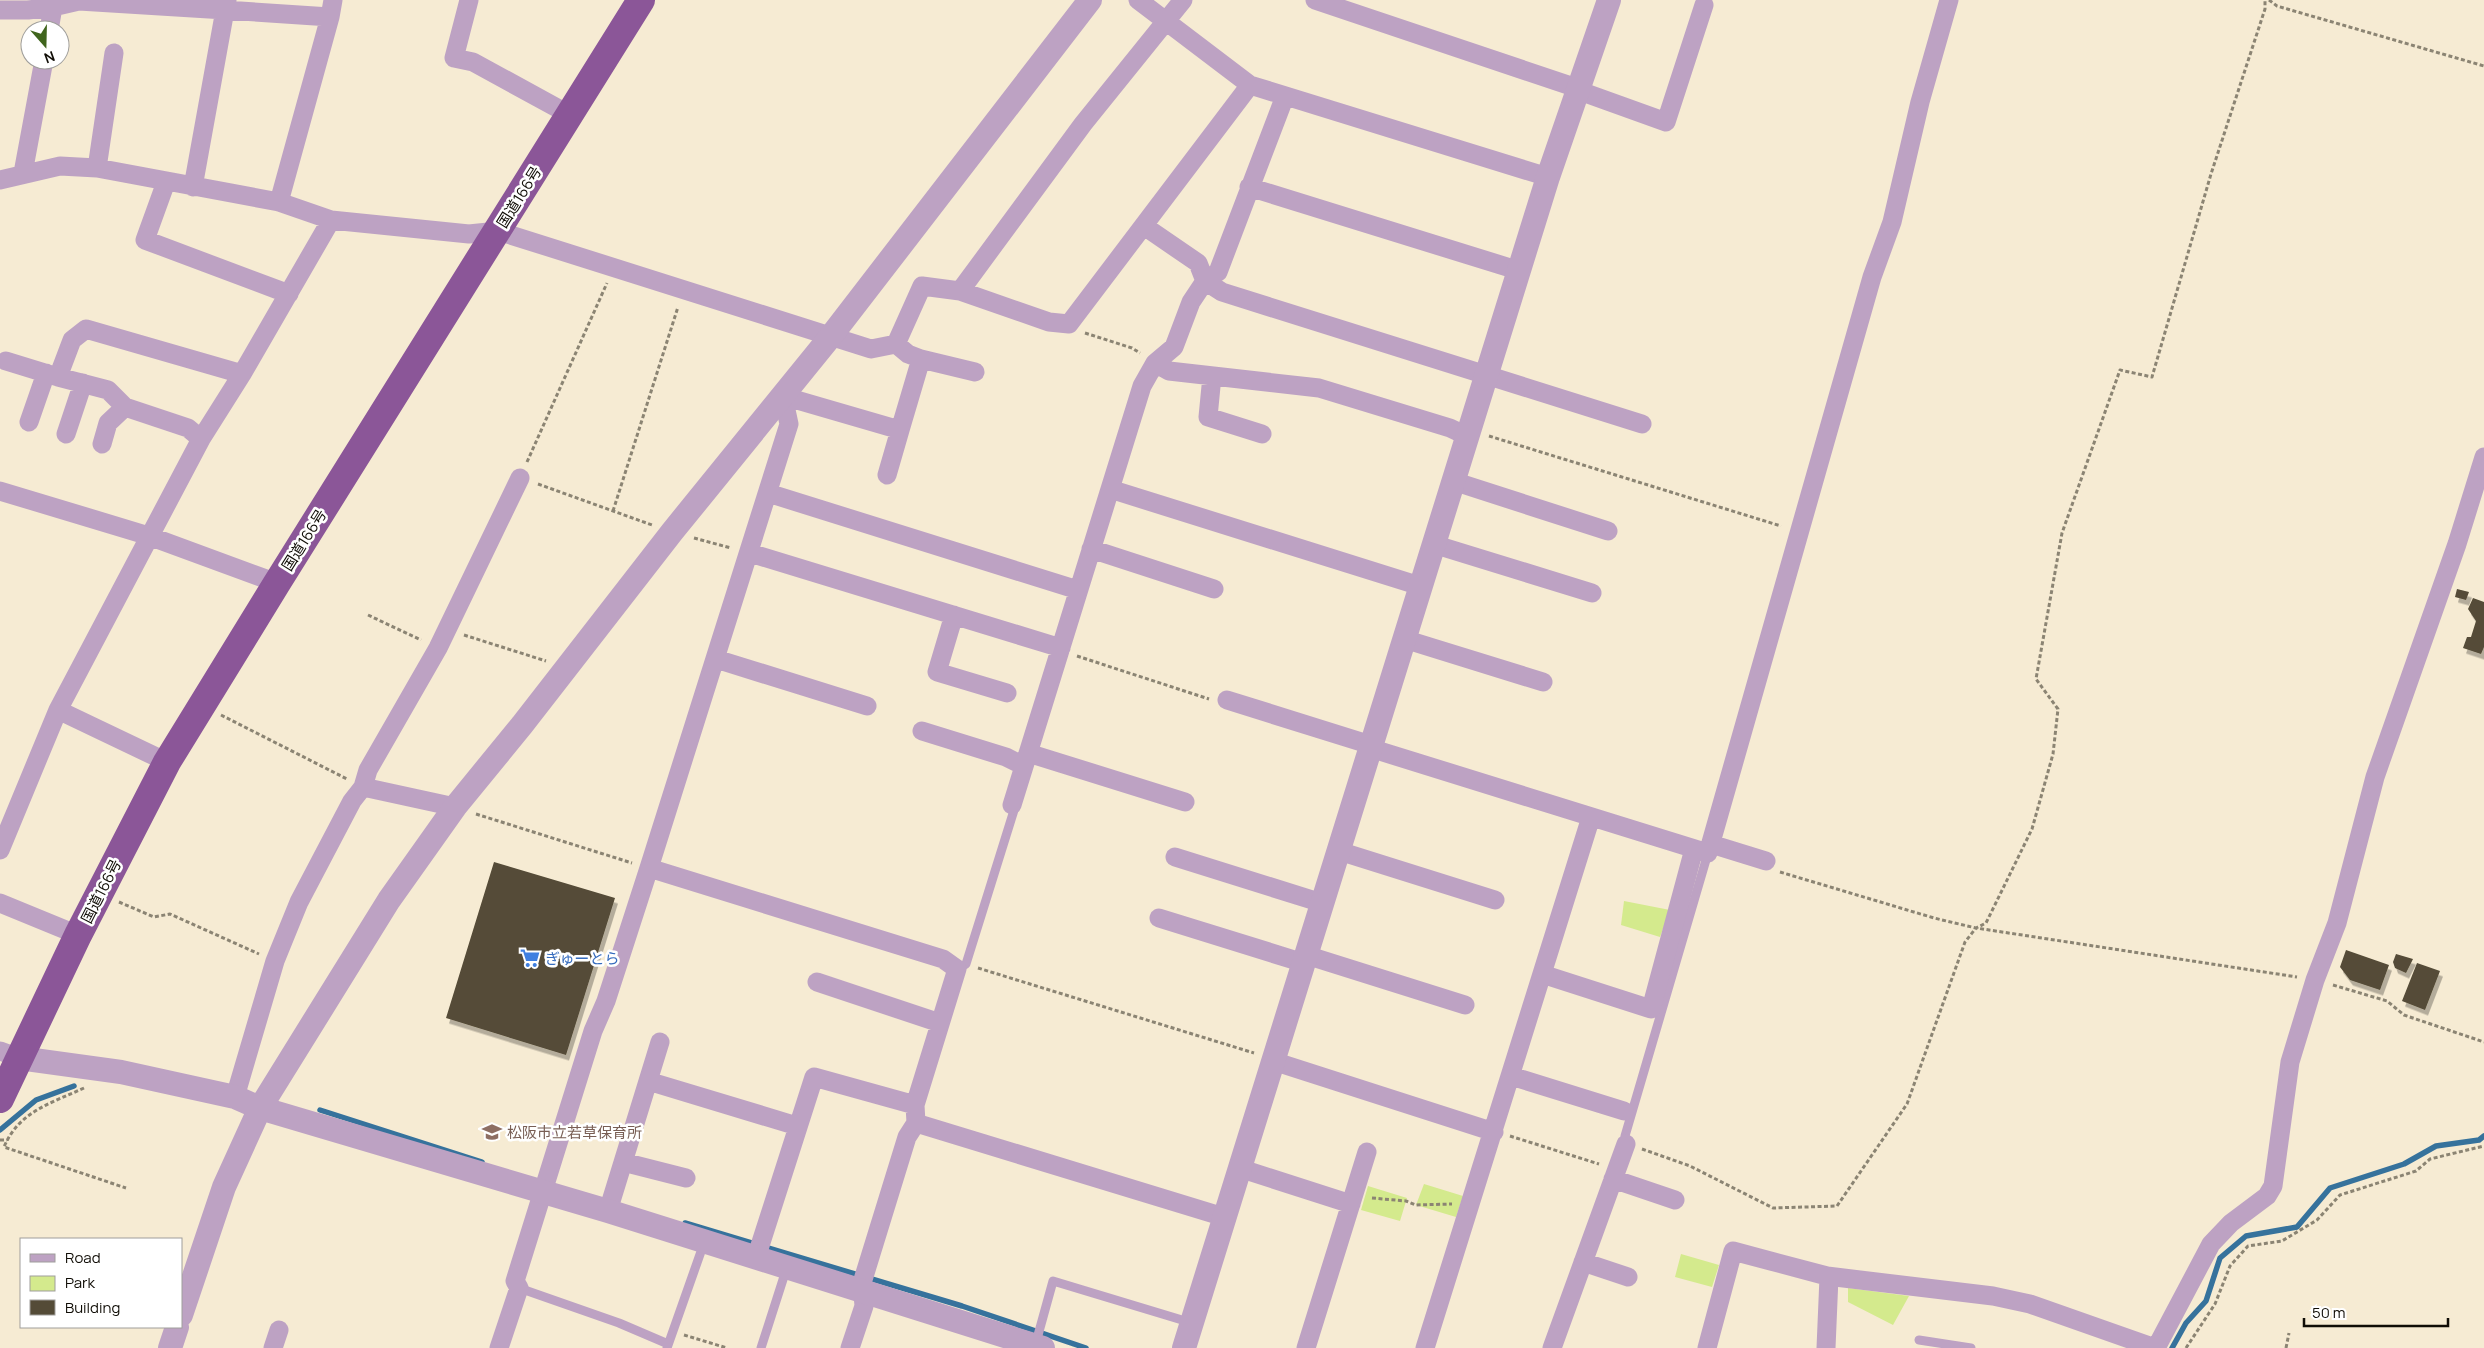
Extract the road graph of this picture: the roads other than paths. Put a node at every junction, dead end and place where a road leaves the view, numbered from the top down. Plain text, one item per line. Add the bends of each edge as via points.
1 (469, 0) edge
2 (641, 0) edge
3 (1090, 0) edge
4 (1138, 0) edge
5 (1183, 0) edge
6 (1315, 0) edge
7 (1608, 0) edge
8 (1949, 0) edge
9 (129, 2) edge
10 (226, 5) edge
11 (1704, 5) dead end
12 (53, 6) junction
13 (331, 9) edge
14 (0, 10) edge
15 (51, 20) edge
16 (1165, 22) junction
17 (114, 53) dead end
18 (42, 70) edge
19 (1250, 86) junction
20 (1577, 89) junction
21 (1285, 96) junction
22 (570, 116) junction
23 (97, 168) junction
24 (23, 173) junction
25 (1548, 177) junction
26 (0, 180) edge
27 (166, 182) junction
28 (193, 187) junction
29 (1249, 187) junction
30 (279, 202) junction
31 (331, 220) junction
32 (1144, 226) junction
33 (498, 231) junction
34 (1520, 271) junction
35 (1205, 281) junction
36 (960, 291) junction
37 (289, 294) junction
38 (831, 336) junction
39 (896, 344) junction
40 (921, 359) junction
41 (6, 361) dead end
42 (1155, 363) junction
43 (975, 372) dead end
44 (242, 374) junction
45 (1487, 374) junction
46 (52, 375) junction
47 (1212, 376) junction
48 (83, 384) junction
49 (783, 396) junction
50 (124, 407) junction
51 (29, 422) dead end
52 (1642, 424) dead end
53 (900, 430) junction
54 (66, 434) dead end
55 (1262, 434) dead end
56 (1467, 436) junction
57 (201, 439) junction
58 (102, 444) dead end
59 (2484, 457) edge
60 (887, 475) dead end
61 (520, 478) road end
62 (1453, 480) junction
63 (1110, 489) junction
64 (0, 491) edge
65 (768, 493) junction
66 (1608, 531) dead end
67 (149, 536) junction
68 (1433, 544) junction
69 (1091, 549) junction
70 (750, 553) junction
71 (277, 583) junction
72 (1420, 586) junction
73 (1214, 589) dead end
74 (1078, 590) junction
75 (1592, 593) dead end
76 (954, 615) junction
77 (1404, 639) junction
78 (1060, 650) junction
79 (716, 659) junction
80 (1543, 682) dead end
81 (1007, 693) dead end
82 (1227, 700) road end
83 (867, 706) dead end
84 (58, 710) junction
85 (922, 731) dead end
86 (1371, 746) junction
87 (1026, 759) junction
88 (167, 762) junction
89 (363, 787) junction
90 (1185, 802) dead end
91 (1012, 805) joint
92 (455, 807) junction
93 (1591, 818) junction
94 (1704, 849) junction
95 (0, 850) edge
96 (1339, 851) junction
97 (1175, 857) dead end
98 (1766, 861) road end
99 (649, 868) junction
100 (1494, 900) dead end
101 (0, 903) edge
102 (1322, 903) junction
103 (1159, 918) dead end
104 (78, 935) junction
105 (1305, 959) junction
106 (961, 967) junction
107 (1542, 974) junction
108 (817, 982) dead end
109 (1466, 1006) dead end
110 (940, 1023) junction
111 (660, 1042) dead end
112 (10, 1055) edge
113 (1273, 1060) junction
114 (1511, 1076) junction
115 (648, 1081) junction
116 (235, 1097) junction
117 (0, 1099) edge
118 (260, 1108) junction
119 (1624, 1111) dead end
120 (915, 1114) junction
121 (797, 1126) junction
122 (1494, 1131) junction
123 (1626, 1144) joint
124 (1367, 1152) dead end
125 (623, 1162) junction
126 (1240, 1168) junction
127 (1615, 1174) junction
128 (686, 1178) dead end
129 (544, 1185) junction
130 (1353, 1198) junction
131 (1675, 1200) dead end
132 (610, 1204) junction
133 (1224, 1217) junction
134 (704, 1243) junction
135 (759, 1249) junction
136 (1583, 1262) junction
137 (786, 1267) junction
138 (1829, 1276) junction
139 (1628, 1277) dead end
140 (863, 1282) junction
141 (518, 1288) junction
142 (182, 1312) edge
143 (1192, 1323) junction
144 (177, 1328) edge
145 (1039, 1340) edge
146 (1919, 1340) dead end
147 (668, 1346) edge
148 (170, 1348) edge
149 (499, 1348) edge
150 (761, 1348) edge
151 (850, 1348) edge
152 (1184, 1348) edge
153 (1306, 1348) edge
154 (1425, 1348) edge
155 (1552, 1348) edge
156 (1706, 1348) edge
157 (1826, 1348) edge
158 (1970, 1348) edge
159 (2156, 1348) edge

1 - 22 street via 454,58 473,62
2 - 22 highway, 国道166号
3 - 38 street
4 - 16 street
5 - 16 street
6 - 20 street
7 - 20 street
8 - 94 street via 1920,102 1892,222 1872,277
9 - 10 street
9 - 12 street via 79,1
10 - 13 street
10 - 28 street
11 - 20 street via 1666,122
12 - 14 street
12 - 15 street
13 - 30 street
16 - 19 street
16 - 36 street via 1083,124
17 - 23 street
18 - 24 street
19 - 21 street
19 - 32 street
20 - 25 street
21 - 25 street
21 - 29 street
22 - 33 highway, 国道166号
23 - 24 street via 60,166
23 - 27 street
24 - 26 street
25 - 34 street
27 - 28 street
27 - 37 street via 145,240
28 - 30 street
29 - 34 street
29 - 35 street via 1218,272
30 - 31 street
31 - 33 street via 469,234
31 - 37 street
32 - 35 street via 1198,263
32 - 36 street via 1069,324 1049,322
33 - 38 street
33 - 71 highway, 国道166号
34 - 45 street
35 - 42 street via 1191,302 1174,347
35 - 45 street via 1222,292
36 - 39 street via 922,286
37 - 44 street
38 - 39 street via 871,349
38 - 49 street
39 - 40 street
40 - 43 street
40 - 53 street
41 - 46 street
42 - 47 street via 1169,371
42 - 63 street via 1142,386
44 - 46 street via 86,329 72,340
44 - 57 street
45 - 52 street
45 - 56 street
46 - 48 street
46 - 51 street
47 - 55 street via 1208,417
47 - 56 street via 1319,388
48 - 50 street via 108,390
48 - 54 street
49 - 53 street
49 - 65 street via 789,424
49 - 92 street
50 - 57 street via 188,428
50 - 58 street via 108,422
53 - 60 street
56 - 62 street
57 - 67 street
59 - 159 street via 2375,777 2337,923 2315,980 2290,1062 2273,1186 2267,1196 2225,1228 2211,1244
61 - 89 street via 438,648 368,770
62 - 66 street
62 - 68 street
63 - 69 street
63 - 72 street
64 - 67 street
65 - 70 street
65 - 74 street
67 - 71 street
67 - 84 street
68 - 72 street
68 - 75 street
69 - 73 street
69 - 74 street
70 - 76 street
70 - 79 street
71 - 88 highway, 国道166号
72 - 77 street
74 - 78 street
76 - 78 street
76 - 81 street via 937,672
77 - 80 street
77 - 86 street
78 - 87 street
79 - 83 street
79 - 99 street
82 - 86 street
84 - 88 street
84 - 95 street
85 - 87 street via 1006,757
86 - 93 street
86 - 96 street
87 - 90 street
87 - 91 street
88 - 104 highway, 国道166号
89 - 92 street
89 - 116 street via 352,801 299,902 275,961
91 - 106 lane via 1014,807
92 - 118 street via 389,900
93 - 94 street
93 - 107 street
94 - 98 street
94 - 107 street via 1651,1010
94 - 123 lane via 1625,1136
96 - 100 street
96 - 102 street
97 - 102 street
99 - 106 street
99 - 129 street via 606,1001 592,1031
101 - 104 street
102 - 105 street
103 - 105 street
104 - 112 highway, 国道166号
105 - 109 street
105 - 113 street
106 - 110 street
107 - 114 street
108 - 110 street
110 - 120 street
111 - 115 street
112 - 116 street via 121,1072
112 - 117 highway, 国道166号
113 - 122 street
113 - 126 street
114 - 119 street
114 - 122 street
115 - 121 street
115 - 125 street
116 - 118 street
118 - 129 street
118 - 142 street via 224,1188
120 - 121 street via 814,1077
120 - 133 street
120 - 140 street
121 - 135 street
122 - 154 street
123 - 127 street
124 - 130 street
125 - 128 street
125 - 132 street
126 - 130 street
126 - 133 street
127 - 131 street
127 - 136 street
129 - 132 street
129 - 141 street via 515,1281
130 - 153 street
132 - 134 street
133 - 143 street
134 - 135 street
134 - 147 lane
135 - 137 street
136 - 139 street
136 - 155 street
137 - 140 street
137 - 150 lane
138 - 156 street via 1733,1251
138 - 157 street
138 - 159 street via 1993,1296 2030,1304
140 - 145 street
140 - 151 street via 864,1306
141 - 147 lane via 619,1323
141 - 149 street
143 - 145 lane via 1053,1281
143 - 152 street
144 - 148 street
146 - 158 lane

